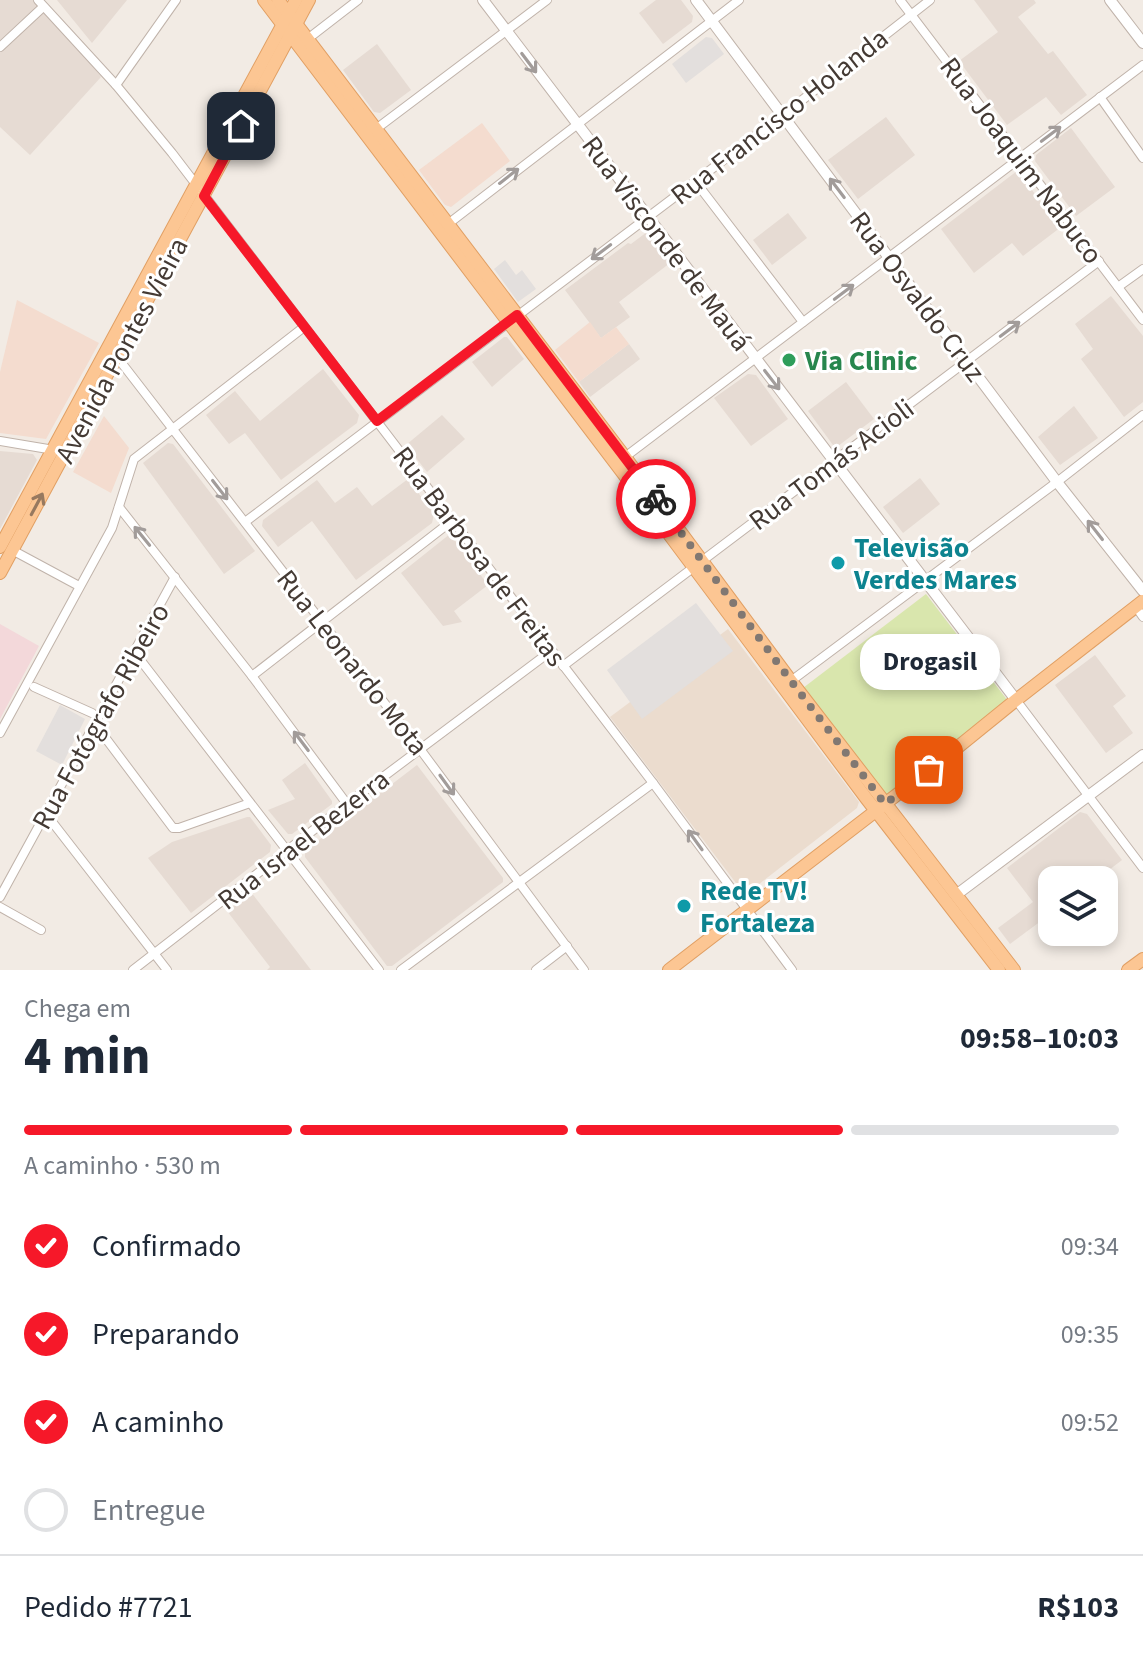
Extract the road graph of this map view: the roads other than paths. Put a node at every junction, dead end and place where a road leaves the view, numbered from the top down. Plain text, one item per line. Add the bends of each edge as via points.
1 (176, 0) edge
2 (264, 0) edge
3 (278, 0) edge
4 (296, 0) edge
5 (309, 0) edge
6 (358, 0) edge
7 (483, 0) edge
8 (547, 0) edge
9 (696, 0) edge
10 (739, 0) edge
11 (900, 0) edge
12 (930, 0) edge
13 (1110, 0) edge
14 (41, 3) edge
15 (911, 15) junction
16 (712, 20) junction
17 (289, 24) junction
18 (505, 31) junction
19 (303, 42) junction
20 (1143, 43) edge
21 (0, 47) edge
22 (1143, 65) edge
23 (116, 85) junction
24 (1100, 97) junction
25 (783, 115) junction
26 (576, 125) junction
27 (376, 129) junction
28 (1021, 157) junction
29 (1143, 158) edge
30 (695, 181) junction
31 (200, 190) junction
32 (648, 217) junction
33 (448, 224) junction
34 (889, 257) junction
35 (1099, 261) junction
36 (1143, 269) edge
37 (1118, 287) junction
38 (512, 318) junction
39 (1143, 320) edge
40 (803, 322) junction
41 (304, 327) junction
42 (117, 357) junction
43 (755, 358) junction
44 (967, 362) junction
45 (1143, 415) edge
46 (377, 421) junction
47 (172, 429) junction
48 (0, 441) edge
49 (59, 451) junction
50 (625, 457) junction
51 (835, 461) junction
52 (1057, 482) junction
53 (119, 507) junction
54 (453, 520) junction
55 (245, 522) junction
56 (6, 549) edge
57 (698, 565) junction
58 (0, 573) edge
59 (175, 577) junction
60 (925, 579) junction
61 (79, 586) junction
62 (1143, 591) edge
63 (1141, 609) edge
64 (321, 621) junction
65 (551, 651) junction
66 (135, 653) junction
67 (563, 666) junction
68 (252, 676) junction
69 (791, 681) junction
70 (34, 687) dead end
71 (1016, 700) junction
72 (92, 713) dead end
73 (95, 724) junction
74 (0, 733) edge
75 (420, 749) junction
76 (1143, 755) edge
77 (653, 783) junction
78 (1087, 796) junction
79 (250, 803) junction
80 (347, 804) junction
81 (880, 808) junction
82 (46, 814) junction
83 (287, 851) junction
84 (1143, 868) edge
85 (518, 882) junction
86 (956, 895) junction
87 (0, 897) edge
88 (0, 907) edge
89 (746, 910) junction
90 (41, 930) dead end
91 (567, 946) junction
92 (154, 954) junction
93 (1143, 959) edge
94 (133, 970) edge
95 (167, 970) edge
96 (379, 970) edge
97 (401, 970) edge
98 (536, 970) edge
99 (584, 970) edge
100 (669, 970) edge
101 (792, 970) edge
102 (999, 970) edge
103 (1014, 970) edge
104 (1128, 970) edge

1 - 23 street
2 - 17 main road
3 - 17 main road
4 - 17 main road, Avenida Pontes Vieira
5 - 17 main road, Avenida Pontes Vieira
6 - 19 street
7 - 18 street, Rua Visconde de Mauá
8 - 18 street
9 - 16 street, Rua Osvaldo Cruz
10 - 16 street
11 - 15 street, Rua Joaquim Nabuco
12 - 15 street, Rua Francisco Holanda
13 - 20 street
14 - 21 street
14 - 23 street, Rua Barbosa de Freitas
15 - 25 street, Rua Francisco Holanda
15 - 28 street, Rua Joaquim Nabuco
16 - 25 street, Rua Osvaldo Cruz
16 - 26 street
17 - 19 main road
17 - 31 main road, Avenida Pontes Vieira
18 -> 26 street, Rua Visconde de Mauá
18 - 27 street
19 - 27 main road
19 - 38 main road
22 - 24 street
23 - 31 street, Rua Barbosa de Freitas
28 -> 24 street
24 - 29 street
25 - 30 street, Rua Francisco Holanda
34 -> 25 street, Rua Osvaldo Cruz
26 - 32 street, Rua Visconde de Mauá
33 -> 26 street
27 - 33 main road
28 - 34 street
28 - 35 street, Rua Joaquim Nabuco
30 - 32 street, Rua Francisco Holanda
30 - 40 street
31 - 41 street, Rua Barbosa de Freitas
31 - 42 main road, Avenida Pontes Vieira
31 - 49 main road, Avenida Pontes Vieira
32 -> 38 street, Rua Francisco Holanda
32 - 43 street, Rua Visconde de Mauá
33 - 38 main road
40 -> 34 street
34 - 44 street, Rua Osvaldo Cruz
35 - 37 street, Rua Joaquim Nabuco
44 -> 35 street, Rua Tomás Acioli
36 - 37 street
37 - 39 street, Rua Joaquim Nabuco
38 - 46 street, Rua Francisco Holanda
38 - 50 main road
38 - 57 main road
40 - 43 street
41 - 46 street, Rua Barbosa de Freitas
41 - 47 street
42 - 47 street, Rua Leonardo Mota
42 - 49 main road, Avenida Pontes Vieira
43 - 50 street
43 -> 51 street, Rua Visconde de Mauá
44 - 51 street, Rua Tomás Acioli
44 - 52 street, Rua Osvaldo Cruz
45 - 52 street
46 - 54 street, Rua Barbosa de Freitas
46 - 55 street, Rua Francisco Holanda
47 - 53 street via 134,459
47 -> 55 street, Rua Leonardo Mota
48 - 49 street
49 - 56 main road, Avenida Pontes Vieira
50 - 57 main road
51 - 57 street, Rua Tomás Acioli
51 - 60 street, Rua Visconde de Mauá
52 - 60 street
62 -> 52 street, Rua Osvaldo Cruz
59 -> 53 street
53 - 61 street
54 - 64 street
54 - 65 street, Rua Barbosa de Freitas
55 - 64 street, Rua Leonardo Mota
56 - 58 main road, Avenida Pontes Vieira
56 - 61 street
57 - 67 street, Rua Tomás Acioli
57 - 69 main road
57 - 81 main road
59 - 66 street, Rua Fotógrafo Ribeiro
59 - 68 street
60 - 69 street
60 - 71 street, Rua Visconde de Mauá
61 - 74 street
63 - 71 main road
64 - 68 street
64 - 75 street, Rua Leonardo Mota
65 - 67 street, Rua Barbosa de Freitas
65 - 75 street, Rua Israel Bezerra
66 - 73 street, Rua Fotógrafo Ribeiro
66 - 79 street
67 - 77 street, Rua Barbosa de Freitas
80 -> 68 street
69 - 81 main road
70 - 72 street
71 - 78 street, Rua Visconde de Mauá
71 - 81 main road
73 - 79 street via 173,828
73 - 82 street, Rua Fotógrafo Ribeiro
75 - 80 street, Rua Israel Bezerra
75 -> 85 street, Rua Leonardo Mota
76 - 78 street
77 - 85 street
89 -> 77 street, Rua Barbosa de Freitas
78 - 84 street, Rua Visconde de Mauá
78 - 86 street
79 - 83 street
80 - 83 street, Rua Israel Bezerra
81 - 86 main road
81 - 89 main road
81 - 102 main road
82 - 87 street, Rua Fotógrafo Ribeiro
82 - 92 street
83 - 92 street, Rua Israel Bezerra
83 - 96 street
85 - 91 street, Rua Leonardo Mota
85 - 97 street
86 - 103 main road
88 - 90 street
89 - 100 main road
89 - 101 street, Rua Barbosa de Freitas
91 - 98 street
91 - 99 street, Rua Leonardo Mota
92 - 94 street, Rua Israel Bezerra
92 - 95 street
93 - 104 main road

